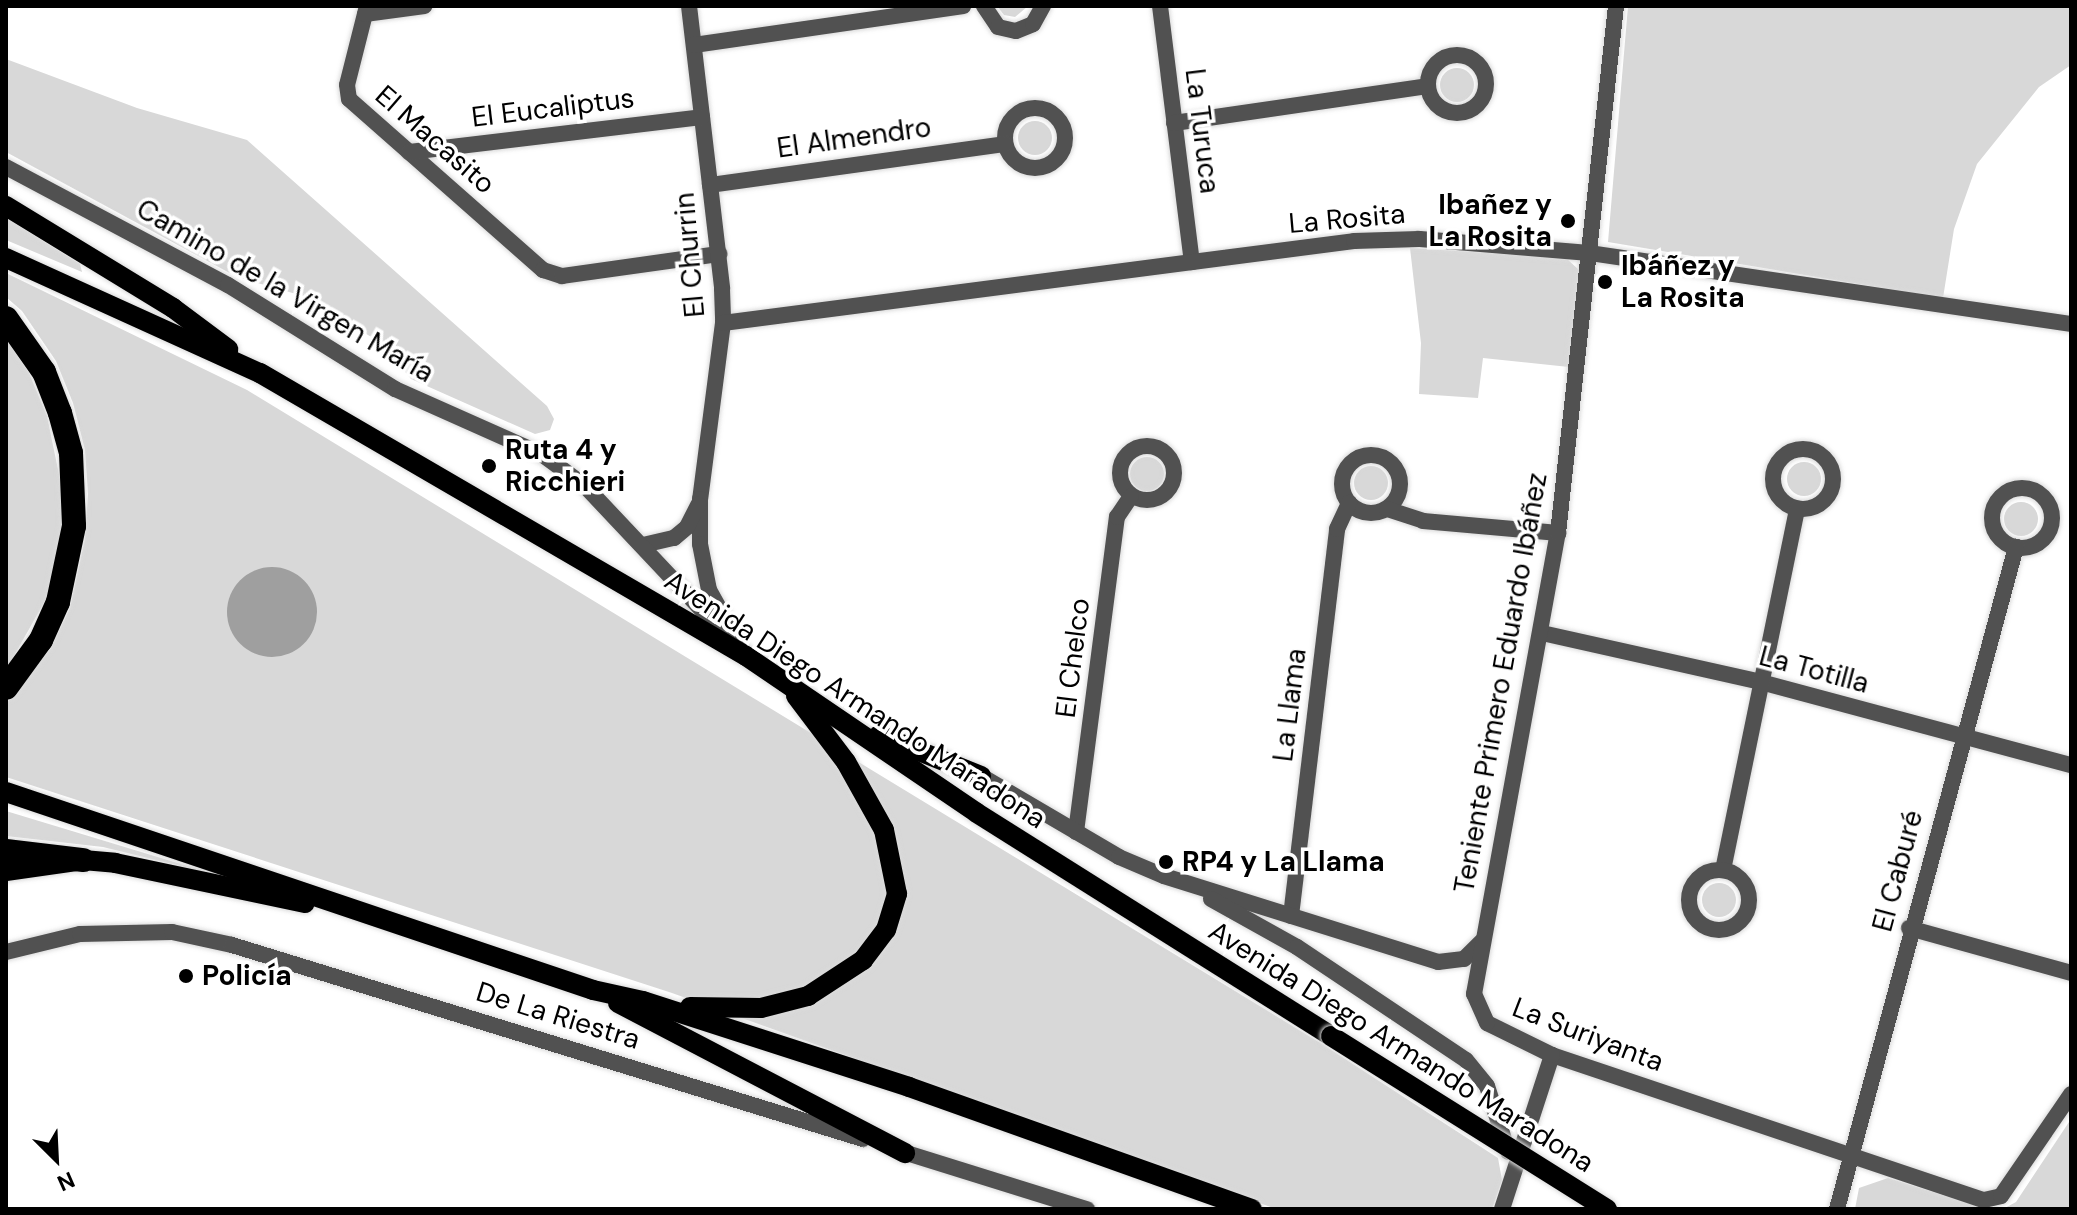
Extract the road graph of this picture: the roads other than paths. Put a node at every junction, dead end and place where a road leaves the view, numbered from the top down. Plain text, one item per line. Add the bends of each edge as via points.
1 (424, 6) edge
2 (689, 6) edge
3 (963, 6) edge
4 (984, 6) edge
5 (1043, 6) edge
6 (1160, 6) edge
7 (1616, 6) edge
8 (366, 10) edge
9 (694, 45) junction
10 (1427, 86) dead end
11 (702, 117) junction
12 (1174, 123) junction
13 (1005, 144) dead end
14 (409, 152) junction
15 (6, 167) edge
16 (710, 185) junction
17 (6, 206) edge
18 (1590, 253) junction
19 (719, 254) junction
20 (6, 258) edge
21 (1192, 262) junction
22 (6, 318) edge
23 (723, 323) junction
24 (2071, 324) edge
25 (260, 373) junction
26 (1131, 496) dead end
27 (700, 499) junction
28 (1349, 503) junction
29 (1797, 508) dead end
30 (1387, 509) junction
31 (1558, 533) junction
32 (643, 545) junction
33 (2016, 547) dead end
34 (1542, 633) junction
35 (746, 656) junction
36 (1761, 682) junction
37 (787, 685) junction
38 (6, 688) edge
39 (846, 721) junction
40 (1962, 736) junction
41 (2071, 765) edge
42 (981, 776) joint
43 (6, 792) edge
44 (1076, 832) junction
45 (6, 851) edge
46 (83, 860) junction
47 (1723, 870) dead end
48 (6, 871) edge
49 (1164, 876) junction
50 (1291, 916) junction
51 (377, 917) junction
52 (1909, 928) junction
53 (1482, 940) junction
54 (6, 952) edge
55 (2071, 973) edge
56 (593, 990) junction
57 (643, 1001) junction
58 (1552, 1055) junction
59 (2071, 1094) edge
60 (905, 1153) junction
61 (1851, 1154) junction
62 (1511, 1181) junction
63 (1087, 1209) edge
64 (1252, 1209) edge
65 (1502, 1209) edge
66 (1607, 1209) edge
67 (1837, 1209) edge

1 - 8 street
2 - 9 street, El Churrin
3 - 9 street
4 - 5 street via 998,27 1016,31 1033,24
6 - 12 street, La Turuca
7 - 18 street, Teniente Primero Eduardo Ibáñez
8 - 14 street, El Macasito via 347,85 349,99
9 - 11 street, El Churrin
10 - 12 street
11 - 14 street, El Eucaliptus
11 - 16 street, El Churrin
12 - 21 street, La Turuca
13 - 16 street, El Almendro
14 - 19 street, El Macasito via 543,270 562,276
15 - 32 street, Camino de la Virgen María via 228,285 395,389 543,455 585,486
16 - 19 street, El Churrin
17 - 25 main road via 173,308
18 - 21 street, La Rosita via 1419,239 1354,241
18 - 24 street, La Rosita
18 - 31 street, Teniente Primero Eduardo Ibáñez
19 - 23 street, El Churrin
20 - 25 main road, Avenida Diego Armando Maradona
21 - 23 street, La Rosita
22 - 38 highway via 44,372 60,413 71,453 74,526 58,602 41,640
23 - 27 street, El Churrin
25 - 35 main road, Avenida Diego Armando Maradona
26 - 44 street, El Chelco via 1117,517
27 - 32 street, El Churrin via 687,527 674,538
27 - 35 street, El Churrin via 709,590
28 - 30 street via 1365,513
28 - 30 street via 1341,486 1343,473 1351,462 1375,455 1387,459 1401,479 1396,501
28 - 50 street, La Llama via 1337,529
29 - 36 street
30 - 31 street via 1423,521
31 - 34 street, Teniente Primero Eduardo Ibáñez
32 - 35 street, Camino de la Virgen María
33 - 40 street, El Caburé
34 - 36 street, La Totilla
34 - 53 street, Teniente Primero Eduardo Ibáñez
35 - 37 main road, Avenida Diego Armando Maradona
36 - 40 street, La Totilla
36 - 47 street
37 - 39 main road, Avenida Diego Armando Maradona
37 - 57 main road via 846,762 884,830 897,894 886,930 863,960 808,996 761,1008 712,1010
39 - 42 main road
39 - 66 main road, Avenida Diego Armando Maradona, bridge via 977,813
40 - 41 street, La Totilla
40 - 52 street, El Caburé
42 - 44 street
43 - 51 main road
44 - 49 street
45 - 46 highway
46 - 48 main road
46 - 51 main road
49 - 50 street
49 - 62 street via 1254,920 1466,1060 1487,1086 1502,1122
50 - 53 street via 1438,962 1464,959
51 - 56 main road
52 - 55 street
52 - 61 street, El Caburé
53 - 58 street, La Suriyanta via 1474,994 1487,1023
54 - 60 street, De La Riestra via 80,934 121,931 172,932 232,945
56 - 57 main road
56 - 60 main road
57 - 64 main road
58 - 61 street, La Suriyanta
58 - 62 street
59 - 61 street, La Suriyanta via 2001,1196 1984,1200
60 - 63 street, De La Riestra
61 - 67 street, El Caburé
62 - 65 street

